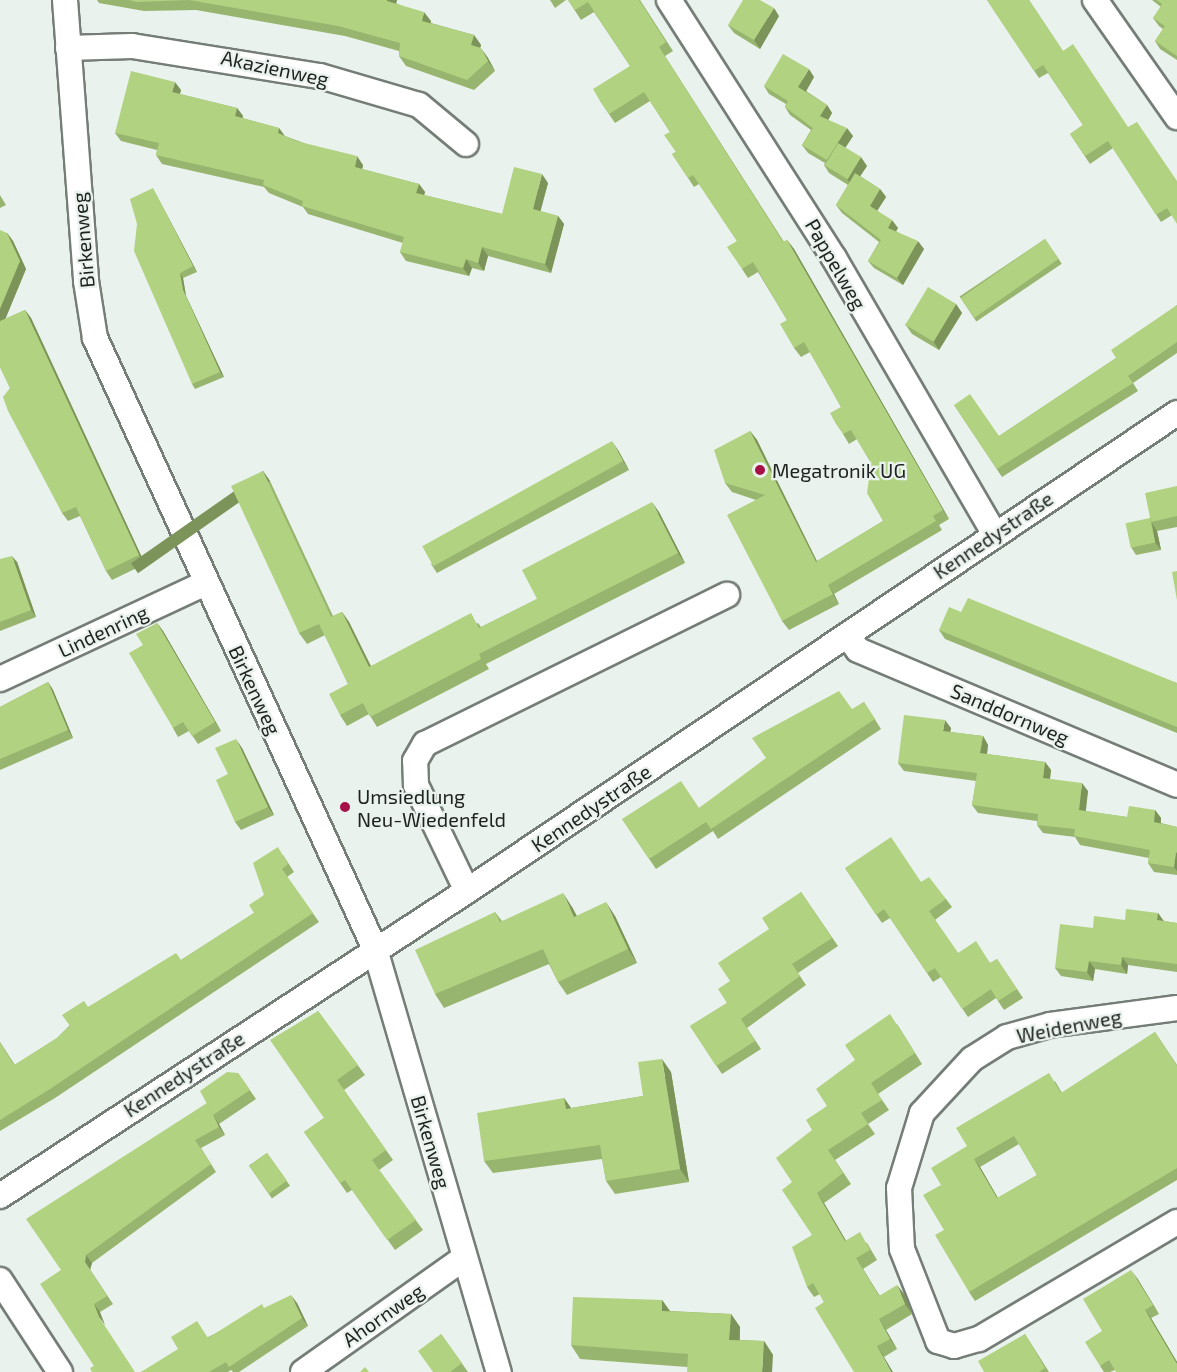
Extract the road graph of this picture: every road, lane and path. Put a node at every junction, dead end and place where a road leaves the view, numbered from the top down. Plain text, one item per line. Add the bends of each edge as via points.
1 (65, 0) edge
2 (669, 0) edge
3 (1095, 0) edge
4 (68, 48) junction
5 (1177, 117) edge
6 (465, 144) dead end
7 (1177, 413) edge
8 (994, 533) junction
9 (206, 583) junction
10 (727, 595) dead end
11 (848, 637) junction
12 (0, 679) edge
13 (1177, 785) edge
14 (467, 891) junction
15 (375, 949) junction
16 (1177, 1008) edge
17 (0, 1196) edge
18 (1177, 1221) edge
19 (464, 1258) junction
20 (0, 1280) edge
21 (60, 1372) edge
22 (303, 1372) edge
23 (499, 1372) edge

1 - 4 street, Birkenweg
2 - 8 street, Pappelweg via 834,258
3 - 5 street
4 - 6 street, Akazienweg via 132,46 320,76 419,105
4 - 9 street, Birkenweg via 95,338
7 - 8 street, Kennedystraße
8 - 11 street, Kennedystraße
9 - 12 street, Lindenring
9 - 15 street, Birkenweg
10 - 14 street via 425,744 415,761 416,784
11 - 13 street, Sanddornweg via 858,650
11 - 14 street, Kennedystraße
14 - 15 street, Kennedystraße
15 - 17 street, Kennedystraße
15 - 19 street, Birkenweg
16 - 18 street, Weidenweg via 1050,1025 1007,1037 972,1059 922,1113 899,1188 902,1249 938,1341 954,1346 978,1339
19 - 22 street, Ahornweg
19 - 23 street, Birkenweg
20 - 21 street

